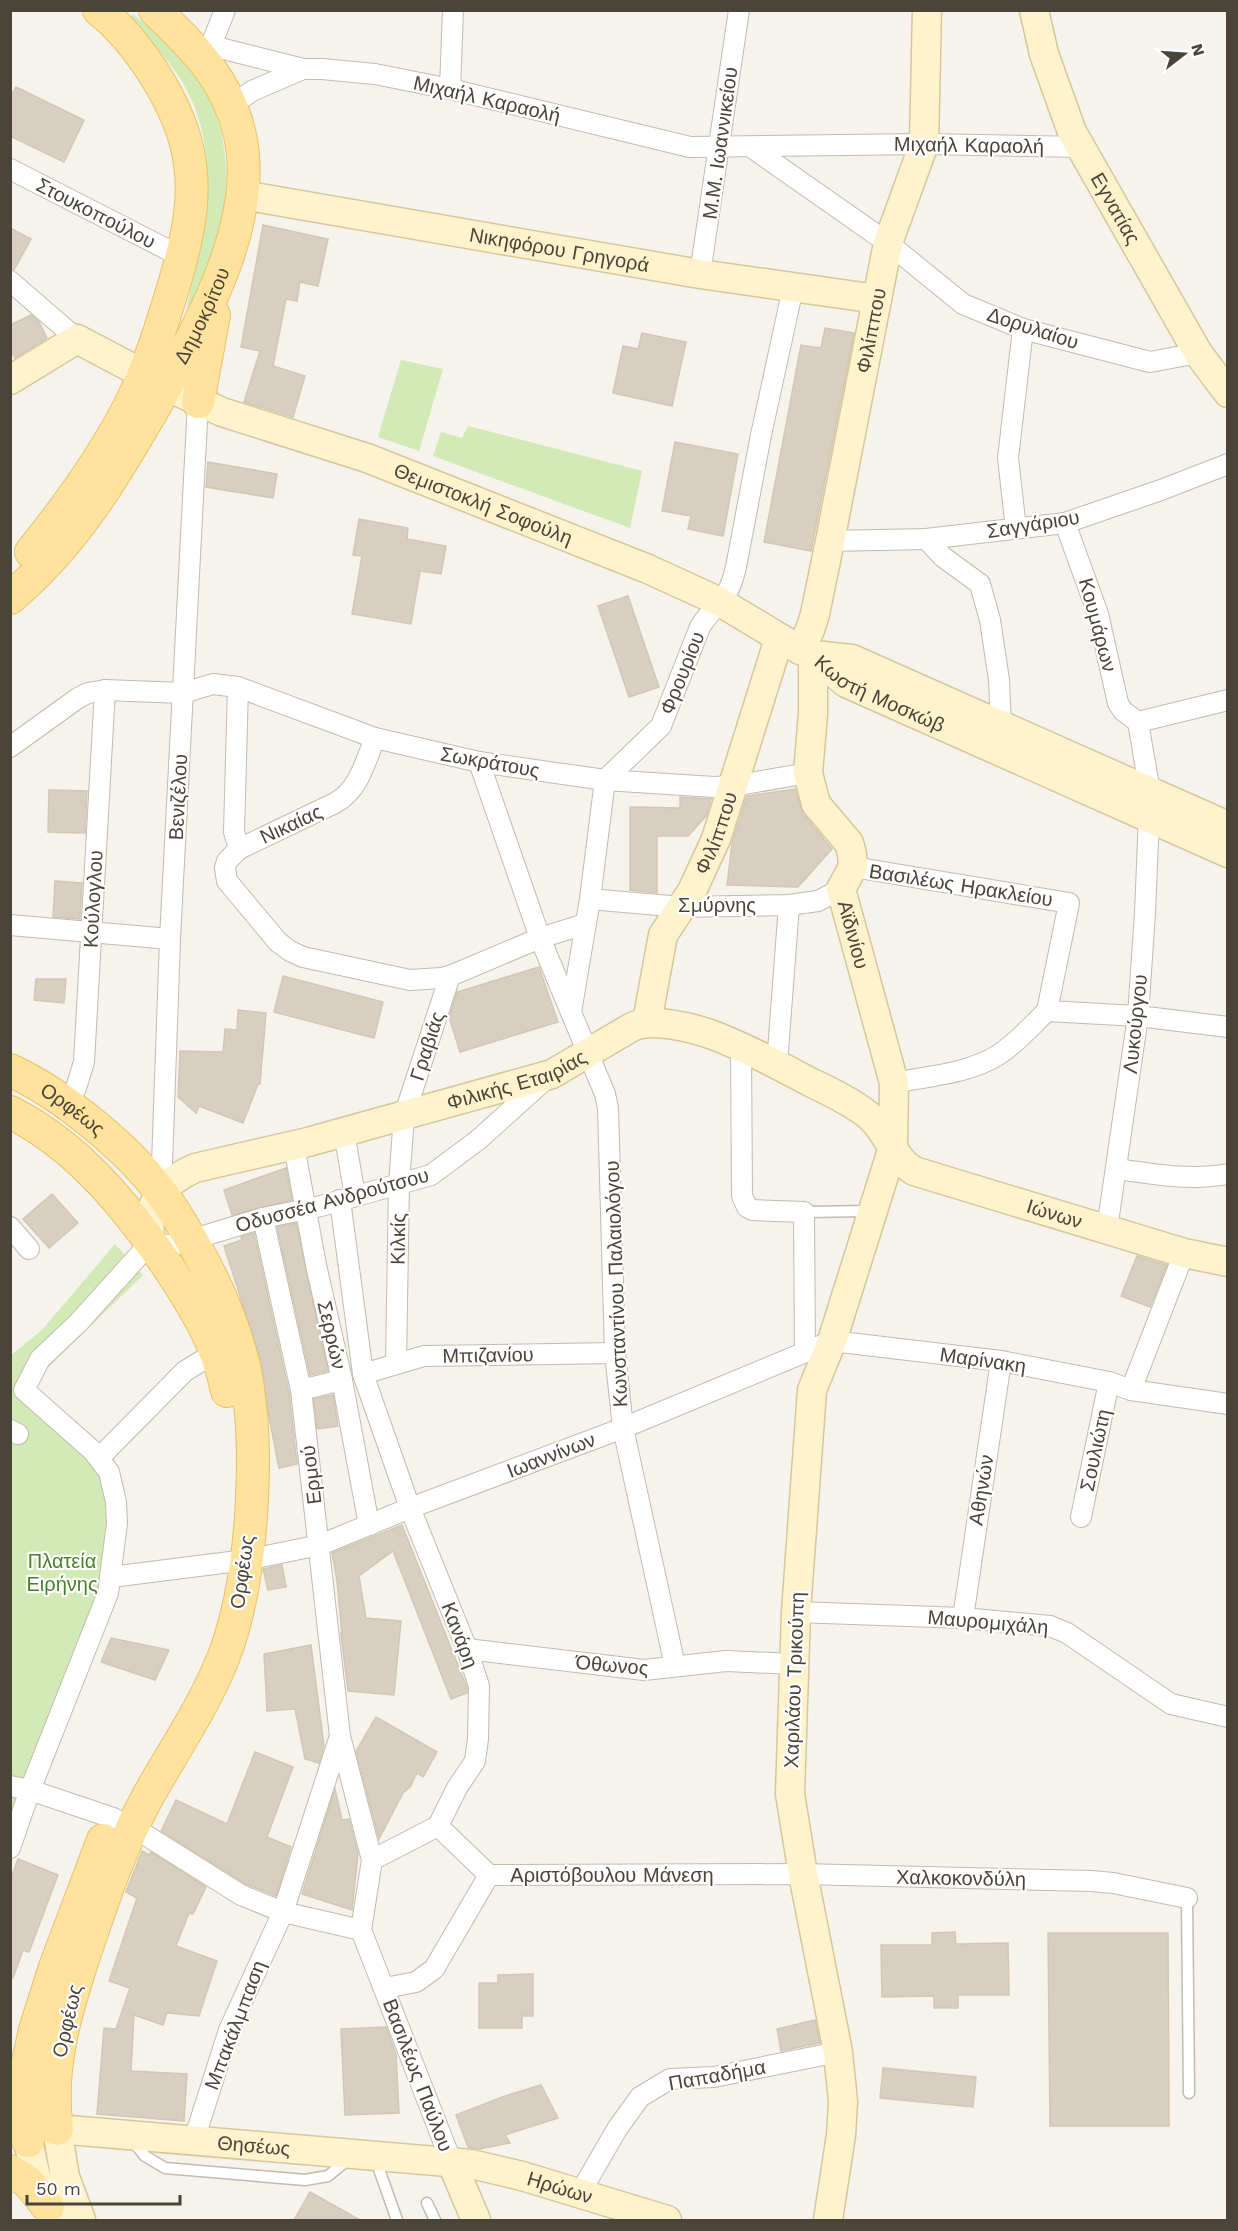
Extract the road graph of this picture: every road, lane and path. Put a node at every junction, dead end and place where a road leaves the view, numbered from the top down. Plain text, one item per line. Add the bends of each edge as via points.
1 (99, 10) edge
2 (155, 10) edge
3 (225, 10) edge
4 (453, 10) edge
5 (740, 10) edge
6 (927, 10) edge
7 (1034, 10) edge
8 (203, 49) junction
9 (303, 69) junction
10 (450, 89) junction
11 (232, 108) junction
12 (924, 144) junction
13 (725, 147) junction
14 (751, 147) junction
15 (1080, 147) junction
16 (12, 172) edge
17 (242, 195) junction
18 (888, 243) junction
19 (182, 257) junction
20 (223, 267) junction
21 (705, 275) junction
22 (10, 281) edge
23 (793, 288) junction
24 (877, 299) junction
25 (1023, 329) junction
26 (76, 339) junction
27 (1198, 353) junction
28 (155, 380) junction
29 (10, 381) edge
30 (1227, 393) edge
31 (198, 402) junction
32 (1227, 464) edge
33 (1065, 523) junction
34 (1016, 529) junction
35 (926, 539) junction
36 (831, 541) junction
37 (10, 573) edge
38 (10, 598) edge
39 (720, 602) junction
40 (797, 648) junction
41 (238, 687) junction
42 (105, 690) junction
43 (183, 693) junction
44 (1227, 700) edge
45 (1138, 722) junction
46 (1001, 726) junction
47 (375, 738) junction
48 (10, 747) edge
49 (479, 762) junction
50 (808, 773) junction
51 (604, 780) junction
52 (733, 786) junction
53 (1149, 805) junction
54 (1227, 826) edge
55 (239, 849) junction
56 (1227, 853) edge
57 (847, 878) junction
58 (590, 900) junction
59 (789, 905) junction
60 (681, 907) junction
61 (585, 924) junction
62 (10, 925) edge
63 (91, 931) junction
64 (540, 938) junction
65 (170, 939) junction
66 (450, 976) junction
67 (1047, 1011) junction
68 (572, 1012) junction
69 (1138, 1016) junction
70 (647, 1022) junction
71 (1227, 1027) edge
72 (741, 1049) junction
73 (587, 1053) junction
74 (777, 1064) junction
75 (10, 1070) edge
76 (552, 1074) junction
77 (894, 1083) junction
78 (65, 1104) junction
79 (10, 1112) edge
80 (404, 1116) junction
81 (344, 1132) junction
82 (294, 1146) junction
83 (893, 1148) junction
84 (1116, 1169) junction
85 (1227, 1174) edge
86 (399, 1184) junction
87 (161, 1192) junction
88 (348, 1198) junction
89 (307, 1208) junction
90 (874, 1211) junction
91 (804, 1212) junction
92 (263, 1218) junction
93 (10, 1227) edge
94 (1107, 1229) junction
95 (191, 1240) junction
96 (151, 1242) junction
97 (29, 1249) dead end
98 (1184, 1253) junction
99 (1227, 1262) edge
100 (832, 1341) junction
101 (805, 1352) junction
102 (615, 1353) junction
103 (219, 1355) junction
104 (1001, 1361) junction
105 (396, 1363) junction
106 (363, 1374) junction
107 (342, 1380) junction
108 (1108, 1382) junction
109 (301, 1390) junction
110 (1131, 1390) junction
111 (1227, 1404) edge
112 (623, 1428) junction
113 (99, 1458) junction
114 (410, 1508) junction
115 (1080, 1517) dead end
116 (369, 1525) junction
117 (320, 1545) junction
118 (237, 1561) junction
119 (111, 1578) junction
120 (796, 1612) junction
121 (963, 1618) junction
122 (467, 1649) junction
123 (794, 1664) junction
124 (675, 1666) junction
125 (1227, 1717) edge
126 (340, 1736) junction
127 (20, 1788) edge
128 (123, 1822) junction
129 (438, 1826) junction
130 (10, 1848) edge
131 (372, 1860) junction
132 (733, 1874) joint
133 (803, 1874) junction
134 (489, 1875) junction
135 (1187, 1898) joint
136 (283, 1912) junction
137 (361, 1930) junction
138 (385, 1988) junction
139 (838, 2052) junction
140 (1189, 2093) dead end
141 (19, 2127) edge
142 (57, 2129) junction
143 (128, 2134) junction
144 (194, 2140) junction
145 (364, 2154) junction
146 (451, 2161) junction
147 (10, 2171) edge
148 (580, 2193) junction
149 (427, 2204) dead end
150 (52, 2214) edge
151 (81, 2220) edge
152 (397, 2220) edge
153 (435, 2220) edge
154 (476, 2220) edge
155 (667, 2220) edge
156 (828, 2220) edge

1 - 19 main road, Δημοκρίτου via 147,64 170,101 184,135 192,193
2 - 8 main road, Δημοκρίτου
3 - 8 street
4 - 10 street
5 - 13 street, Μ.Μ. Ιωαννικείου
6 - 12 street, Φιλίππου
7 - 15 street, Εγνατίας via 1044,54
8 - 9 street via 238,52
8 - 11 main road, Δημοκρίτου
9 - 10 street, Μιχαήλ Καραολή via 375,74
9 - 11 street, Μιχαήλ Καραολή via 252,91
10 - 13 street, Μιχαήλ Καραολή via 690,147
11 - 17 main road, Δημοκρίτου via 244,168
12 - 14 street, Μιχαήλ Καραολή
12 - 15 street, Μιχαήλ Καραολή
12 - 18 street, Φιλίππου
13 - 14 street, Μιχαήλ Καραολή
13 - 21 street, Μ.Μ. Ιωαννικείου
14 - 18 street
15 - 27 street, Εγνατίας
16 - 19 street, Στουκοπούλου
17 - 20 main road, Δημοκρίτου
17 - 21 street, Νικηφόρου Γρηγορά
18 - 24 street, Φιλίππου
18 - 25 street, Δορυλαίου via 963,304
19 - 28 main road, Δημοκρίτου via 162,325
20 - 28 main road, Δημοκρίτου via 206,310
20 - 31 main road
21 - 23 street, Νικηφόρου Γρηγορά
22 - 26 street
23 - 24 street, Νικηφόρου Γρηγορά
23 - 39 street, Φρουρίου via 736,567
24 - 36 street, Φιλίππου
25 - 27 street, Δορυλαίου via 1150,362
25 - 34 street via 1008,458
26 - 28 street, Θεμιστοκλή Σοφούλη
26 - 29 street
27 - 30 street, Εγνατίας
28 - 31 street, Θεμιστοκλή Σοφούλη
28 - 37 main road, Δημοκρίτου via 51,527
28 - 38 main road, Δημοκρίτου via 126,458 82,523 42,570
31 - 39 street, Θεμιστοκλή Σοφούλη via 418,477
31 - 43 street, Βενιζέλου
32 - 33 street, Σαγγάριου
33 - 34 street, Σαγγάριου
33 - 45 street, Κουμάρων via 1098,614 1118,703
34 - 35 street, Σαγγάριου
35 - 36 street, Σαγγάριου
35 - 46 street via 980,584 999,680
36 - 40 street, Φιλίππου via 812,622
39 - 40 street, Θεμιστοκλή Σοφούλη
39 - 51 street, Φρουρίου via 700,627 661,726
40 - 46 street, Κωστή Μοσκώβ via 852,659
40 - 50 street, Αϊδινίου via 813,714
40 - 52 street, Φιλίππου
40 - 53 street, Κωστή Μοσκώβ via 846,683
41 - 43 street, Σωκράτους via 208,685
41 - 47 street, Σωκράτους
41 - 55 street via 234,832
42 - 43 street, Σωκράτους
42 - 48 street, Σωκράτους via 78,698
42 - 63 street, Κούλογλου
43 - 65 street, Βενιζέλου
44 - 45 street
45 - 53 street, Λυκούργου
46 - 53 street, Κωστή Μοσκώβ
47 - 49 street, Σωκράτους
47 - 55 street, Νικαίας via 347,796
49 - 51 street, Σωκράτους
49 - 64 street, Κωνσταντίνου Παλαιολόγου
50 - 52 street, Σωκράτους
50 - 57 street, Αϊδινίου via 818,808 849,843
51 - 52 street, Σωκράτους
51 - 58 street
52 - 60 street, Φιλίππου via 716,839
53 - 54 street, Κωστή Μοσκώβ
53 - 56 street, Κωστή Μοσκώβ
53 - 69 street, Λυκούργου
55 - 66 street, Νικαίας via 227,861 225,875 230,887 278,942 296,955 410,980
57 - 59 street, Σμύρνης via 818,901
57 - 67 street, Βασιλέως Ηρακλείου via 1069,903
57 - 77 street, Αϊδινίου
58 - 60 street, Σμύρνης
58 - 61 street
59 - 60 street, Σμύρνης
59 - 74 street
60 - 70 street, Φιλίππου via 663,935
61 - 64 street
61 - 68 street
62 - 63 street
63 - 65 street
63 - 78 street, Κούλογλου via 84,1062 76,1088
64 - 66 street
64 - 68 street, Κωνσταντίνου Παλαιολόγου
65 - 87 street, Βενιζέλου
66 - 80 street, Γραβιάς
67 - 69 street
67 - 77 street via 998,1055 949,1073
68 - 73 street, Κωνσταντίνου Παλαιολόγου
69 - 71 street
69 - 84 street, Λυκούργου
70 - 72 street, Φιλικής Εταιρίας via 712,1035
70 - 73 street, Φιλικής Εταιρίας via 632,1026
72 - 74 street, Φιλικής Εταιρίας
72 - 91 street via 744,1202 758,1212
73 - 76 street, Φιλικής Εταιρίας
73 - 102 street, Κωνσταντίνου Παλαιολόγου via 608,1108
74 - 83 street, Φιλικής Εταιρίας via 866,1113
75 - 78 main road, Ορφέως
76 - 80 street, Φιλικής Εταιρίας
76 - 86 street, Οδυσσέα Ανδρούτσου via 452,1161 431,1175
77 - 83 street, Αϊδινίου
78 - 87 main road, Ορφέως via 116,1146
79 - 96 main road, Ορφέως via 64,1147 118,1200
80 - 81 street, Φιλικής Εταιρίας
80 - 86 street, Κιλκίς
81 - 82 street, Φιλικής Εταιρίας
81 - 88 street
82 - 87 street, Φιλικής Εταιρίας via 195,1168 171,1181
82 - 89 street, Σερρών
83 - 90 street, Χαριλάου Τρικούπη
83 - 94 street, Ιώνων via 900,1161 914,1171
84 - 85 street via 1185,1178
84 - 94 street, Λυκούργου
86 - 88 street, Οδυσσέα Ανδρούτσου
86 - 105 street, Κιλκίς
87 - 95 main road, Ορφέως
87 - 96 street, Φιλικής Εταιρίας via 149,1216
88 - 89 street, Οδυσσέα Ανδρούτσου
88 - 106 street
89 - 92 street, Οδυσσέα Ανδρούτσου
89 - 107 street, Σερρών
90 - 91 lane
90 - 100 street, Χαριλάου Τρικούπη
91 - 101 street
92 - 95 street, Οδυσσέα Ανδρούτσου
92 - 109 street, Ερμού
93 - 97 street
94 - 98 street, Ιώνων
95 - 96 street, Οδυσσέα Ανδρούτσου via 164,1245
95 - 118 main road, Ορφέως via 222,1300 244,1368 252,1480
96 - 103 main road, Ορφέως via 197,1310
96 - 113 street via 80,1322 40,1359 24,1390
98 - 99 street, Ιώνων
98 - 110 street
100 - 101 street, Ιωαννίνων
100 - 104 street, Μαρίνακη
100 - 120 street, Χαριλάου Τρικούπη via 812,1390
101 - 112 street, Ιωαννίνων
102 - 105 street, Μπιζανίου via 424,1356
102 - 112 street, Κωνσταντίνου Παλαιολόγου
103 - 113 street via 185,1371
103 - 118 main road, Ορφέως via 232,1440
104 - 108 street, Μαρίνακη
104 - 121 street, Αθηνών
105 - 106 street, Μπιζανίου
106 - 114 street, Κανάρη
107 - 109 street
107 - 116 street, Σερρών
108 - 110 street, Μαρίνακη
108 - 115 street, Σουλιώτη
109 - 117 street, Ερμού
110 - 111 street, Μαρίνακη
112 - 114 street, Ιωαννίνων
112 - 124 street, Κωνσταντίνου Παλαιολόγου
113 - 119 street via 109,1472 116,1502
114 - 116 street, Ιωαννίνων
114 - 122 street, Κανάρη
116 - 117 street, Ιωαννίνων
117 - 118 street, Ιωαννίνων
117 - 126 street, Ερμού
118 - 119 street, Ιωαννίνων
118 - 128 main road, Ορφέως via 235,1618 211,1686
119 - 127 street via 102,1612
120 - 121 street, Μαυρομιχάλη
120 - 123 street, Χαριλάου Τρικούπη
121 - 125 street, Μαυρομιχάλη via 1059,1629 1171,1704
122 - 124 street, Όθωνος via 634,1670
122 - 129 street, Κανάρη via 479,1686 475,1761
123 - 124 street, Όθωνος via 726,1661
123 - 133 street, Χαριλάου Τρικούπη via 790,1794
126 - 131 street, Ερμού
126 - 136 street, Ερμού
127 - 128 street
127 - 130 street
128 - 136 street via 241,1896
128 - 141 main road, Ορφέως via 92,1865 42,2005 26,2071
128 - 142 main road, Ορφέως via 112,1874 64,2021 53,2093
129 - 131 street
129 - 134 street, Αριστόβουλου Μάνεση
131 - 137 street
132 - 133 street, Χαλκοκονδύλη
132 - 134 street, Αριστόβουλου Μάνεση
133 - 135 street, Χαλκοκονδύλη via 1091,1881
133 - 139 street, Χαριλάου Τρικούπη
134 - 138 street, Βασιλέως Παύλου via 434,1969 416,1982
135 - 140 lane
136 - 137 street
136 - 144 street, Μπακάλμπαση via 229,2030
137 - 138 street, Βασιλέως Παύλου
138 - 146 street, Βασιλέως Παύλου
139 - 148 street, Παπαδήμα via 714,2077 670,2079 640,2097
139 - 156 street, Χαριλάου Τρικούπη via 842,2113
141 - 142 main road
141 - 150 street
142 - 143 street, Θησέως
142 - 151 street via 65,2177
143 - 144 street, Θησέως
143 - 145 lane via 145,2156 165,2168 294,2180 328,2176
144 - 145 street, Θησέως
145 - 146 street, Θησέως
145 - 152 lane
146 - 148 street, Ηρώων
146 - 154 street
147 - 150 main road via 28,2182
148 - 155 street, Ηρώων
149 - 153 lane

